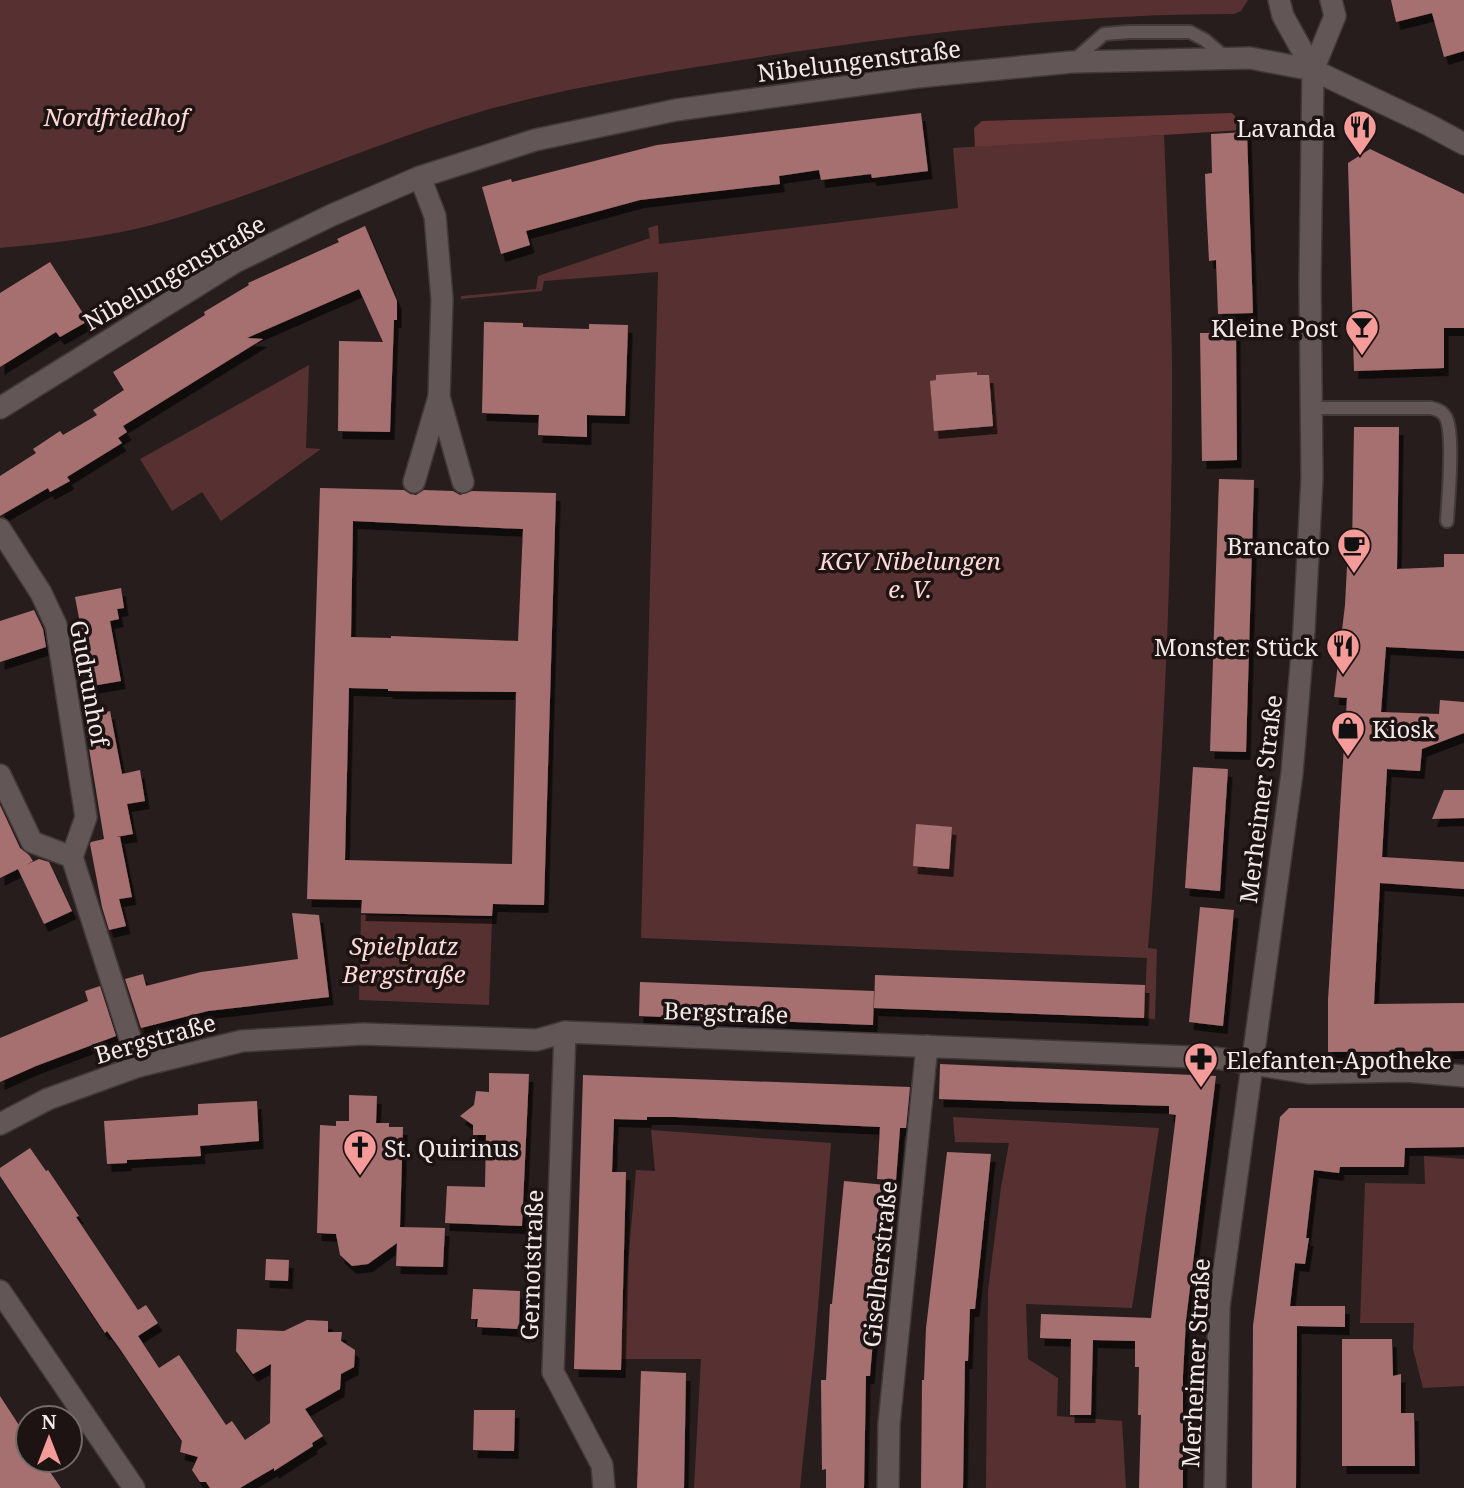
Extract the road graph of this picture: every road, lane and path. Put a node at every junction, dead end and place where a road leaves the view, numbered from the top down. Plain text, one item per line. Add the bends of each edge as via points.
1 (1279, 0) edge
2 (1331, 0) edge
3 (1313, 70) junction
4 (1464, 144) edge
5 (420, 177) junction
6 (439, 397) junction
7 (0, 408) edge
8 (1310, 408) junction
9 (414, 482) dead end
10 (463, 482) dead end
11 (1447, 521) dead end
12 (0, 529) edge
13 (0, 775) edge
14 (72, 857) junction
15 (565, 1032) junction
16 (927, 1046) junction
17 (1251, 1064) junction
18 (139, 1066) junction
19 (1464, 1076) edge
20 (0, 1124) edge
21 (0, 1291) edge
22 (134, 1488) edge
23 (604, 1488) edge
24 (888, 1488) edge
25 (1215, 1488) edge

1 - 3 street, Merheimer Straße
2 - 3 street, Merheimer Straße via 1335,16
3 - 4 street, Nibelungenstraße
3 - 5 street, Nibelungenstraße via 1226,58 1072,62 917,77 676,110 535,140
3 - 8 street, Merheimer Straße
5 - 6 street via 436,225 442,299
5 - 7 street, Nibelungenstraße via 235,262
6 - 9 street
6 - 10 street
8 - 11 lane via 1431,408 1441,412 1450,430
8 - 17 street, Merheimer Straße via 1306,603 1292,773
12 - 14 street, Gudrunhof via 56,625 86,817
13 - 14 street via 32,842
14 - 18 street
15 - 16 street, Bergstraße
15 - 18 street, Bergstraße via 537,1040 363,1034 242,1041
15 - 23 street, Gernotstraße via 553,1372 602,1465
16 - 17 street, Bergstraße via 1216,1058
16 - 24 street, Giselherstraße via 889,1424
17 - 19 street, Bergstraße via 1308,1073 1406,1071
17 - 25 street, Merheimer Straße via 1219,1307
18 - 20 street, Bergstraße via 48,1099
21 - 22 street

